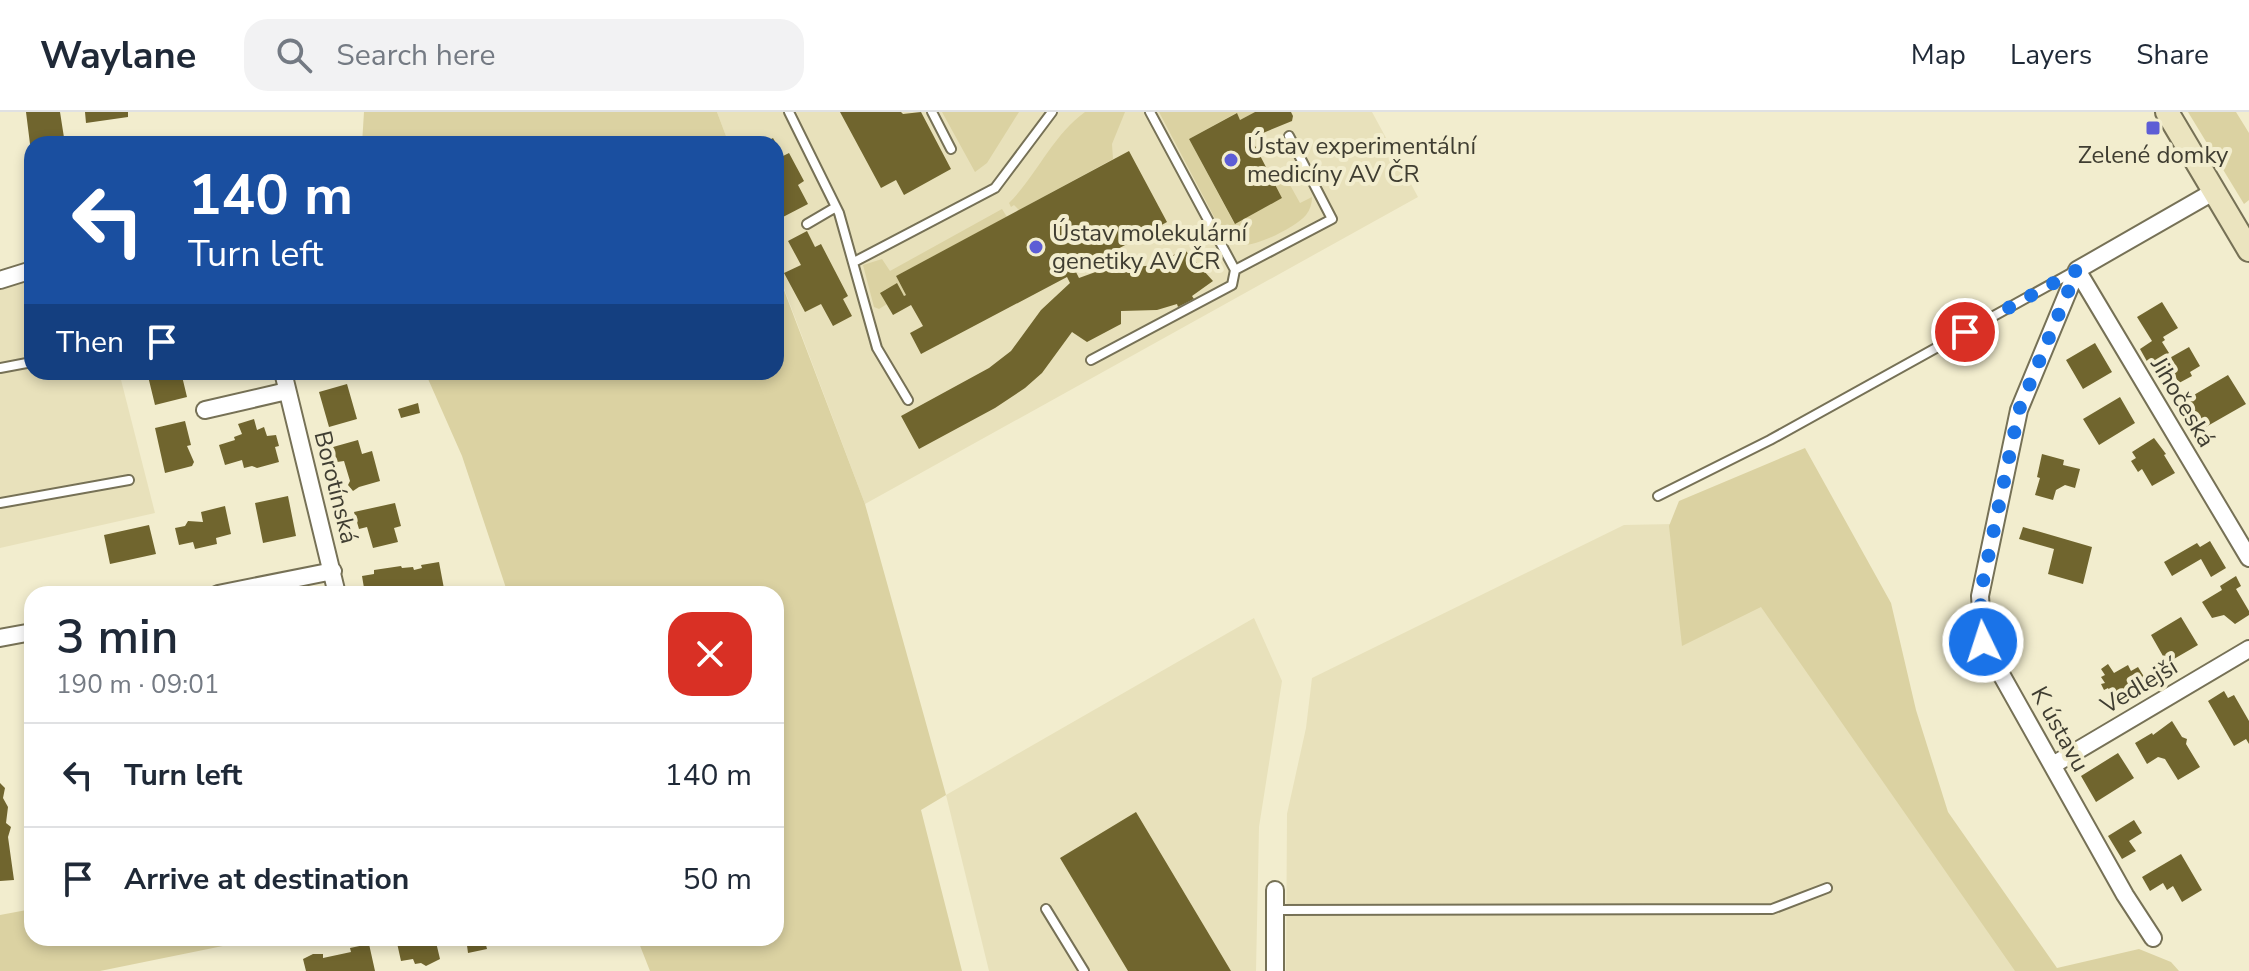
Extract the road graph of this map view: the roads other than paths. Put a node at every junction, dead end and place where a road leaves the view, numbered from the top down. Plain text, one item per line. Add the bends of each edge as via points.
1 (789, 112) edge
2 (932, 112) edge
3 (1052, 112) edge
4 (1150, 112) edge
5 (2167, 112) edge
6 (1289, 136) dead end
7 (951, 149) dead end
8 (2213, 192) junction
9 (836, 207) junction
10 (807, 224) dead end
11 (2249, 250) edge
12 (854, 262) junction
13 (1235, 270) junction
14 (2077, 270) junction
15 (24, 272) edge
16 (0, 280) edge
17 (1091, 360) dead end
18 (24, 364) edge
19 (0, 368) edge
20 (285, 380) edge
21 (287, 391) junction
22 (908, 400) dead end
23 (205, 410) dead end
24 (129, 480) dead end
25 (1658, 496) dead end
26 (0, 503) edge
27 (2249, 558) edge
28 (333, 571) junction
29 (258, 586) edge
30 (336, 586) edge
31 (24, 634) edge
32 (0, 638) edge
33 (2249, 649) edge
34 (2053, 765) junction
35 (1827, 888) dead end
36 (1275, 890) dead end
37 (1046, 909) dead end
38 (1275, 910) junction
39 (2153, 938) dead end
40 (1084, 971) edge
41 (1275, 971) edge

1 - 9 lane
2 - 7 lane
3 - 12 lane via 995,188
4 - 13 lane
5 - 8 main road
6 - 13 lane via 1332,219
8 - 11 main road
8 - 14 street
9 - 10 lane
9 - 12 lane
12 - 22 lane via 877,348
13 - 17 lane via 1232,285
14 - 25 lane
14 - 27 street, Jihočeská
14 - 34 street, K ústavu via 2019,410 1980,596 1983,642
15 - 16 street
18 - 19 lane
20 - 21 street, Borotínská
21 - 23 street
21 - 28 street, Borotínská
24 - 26 lane
28 - 29 street
28 - 30 street, Borotínská
31 - 32 street
33 - 34 street, Vedlejší
34 - 39 street, K ústavu
35 - 38 lane via 1772,909
36 - 38 street
37 - 40 lane
38 - 41 street

